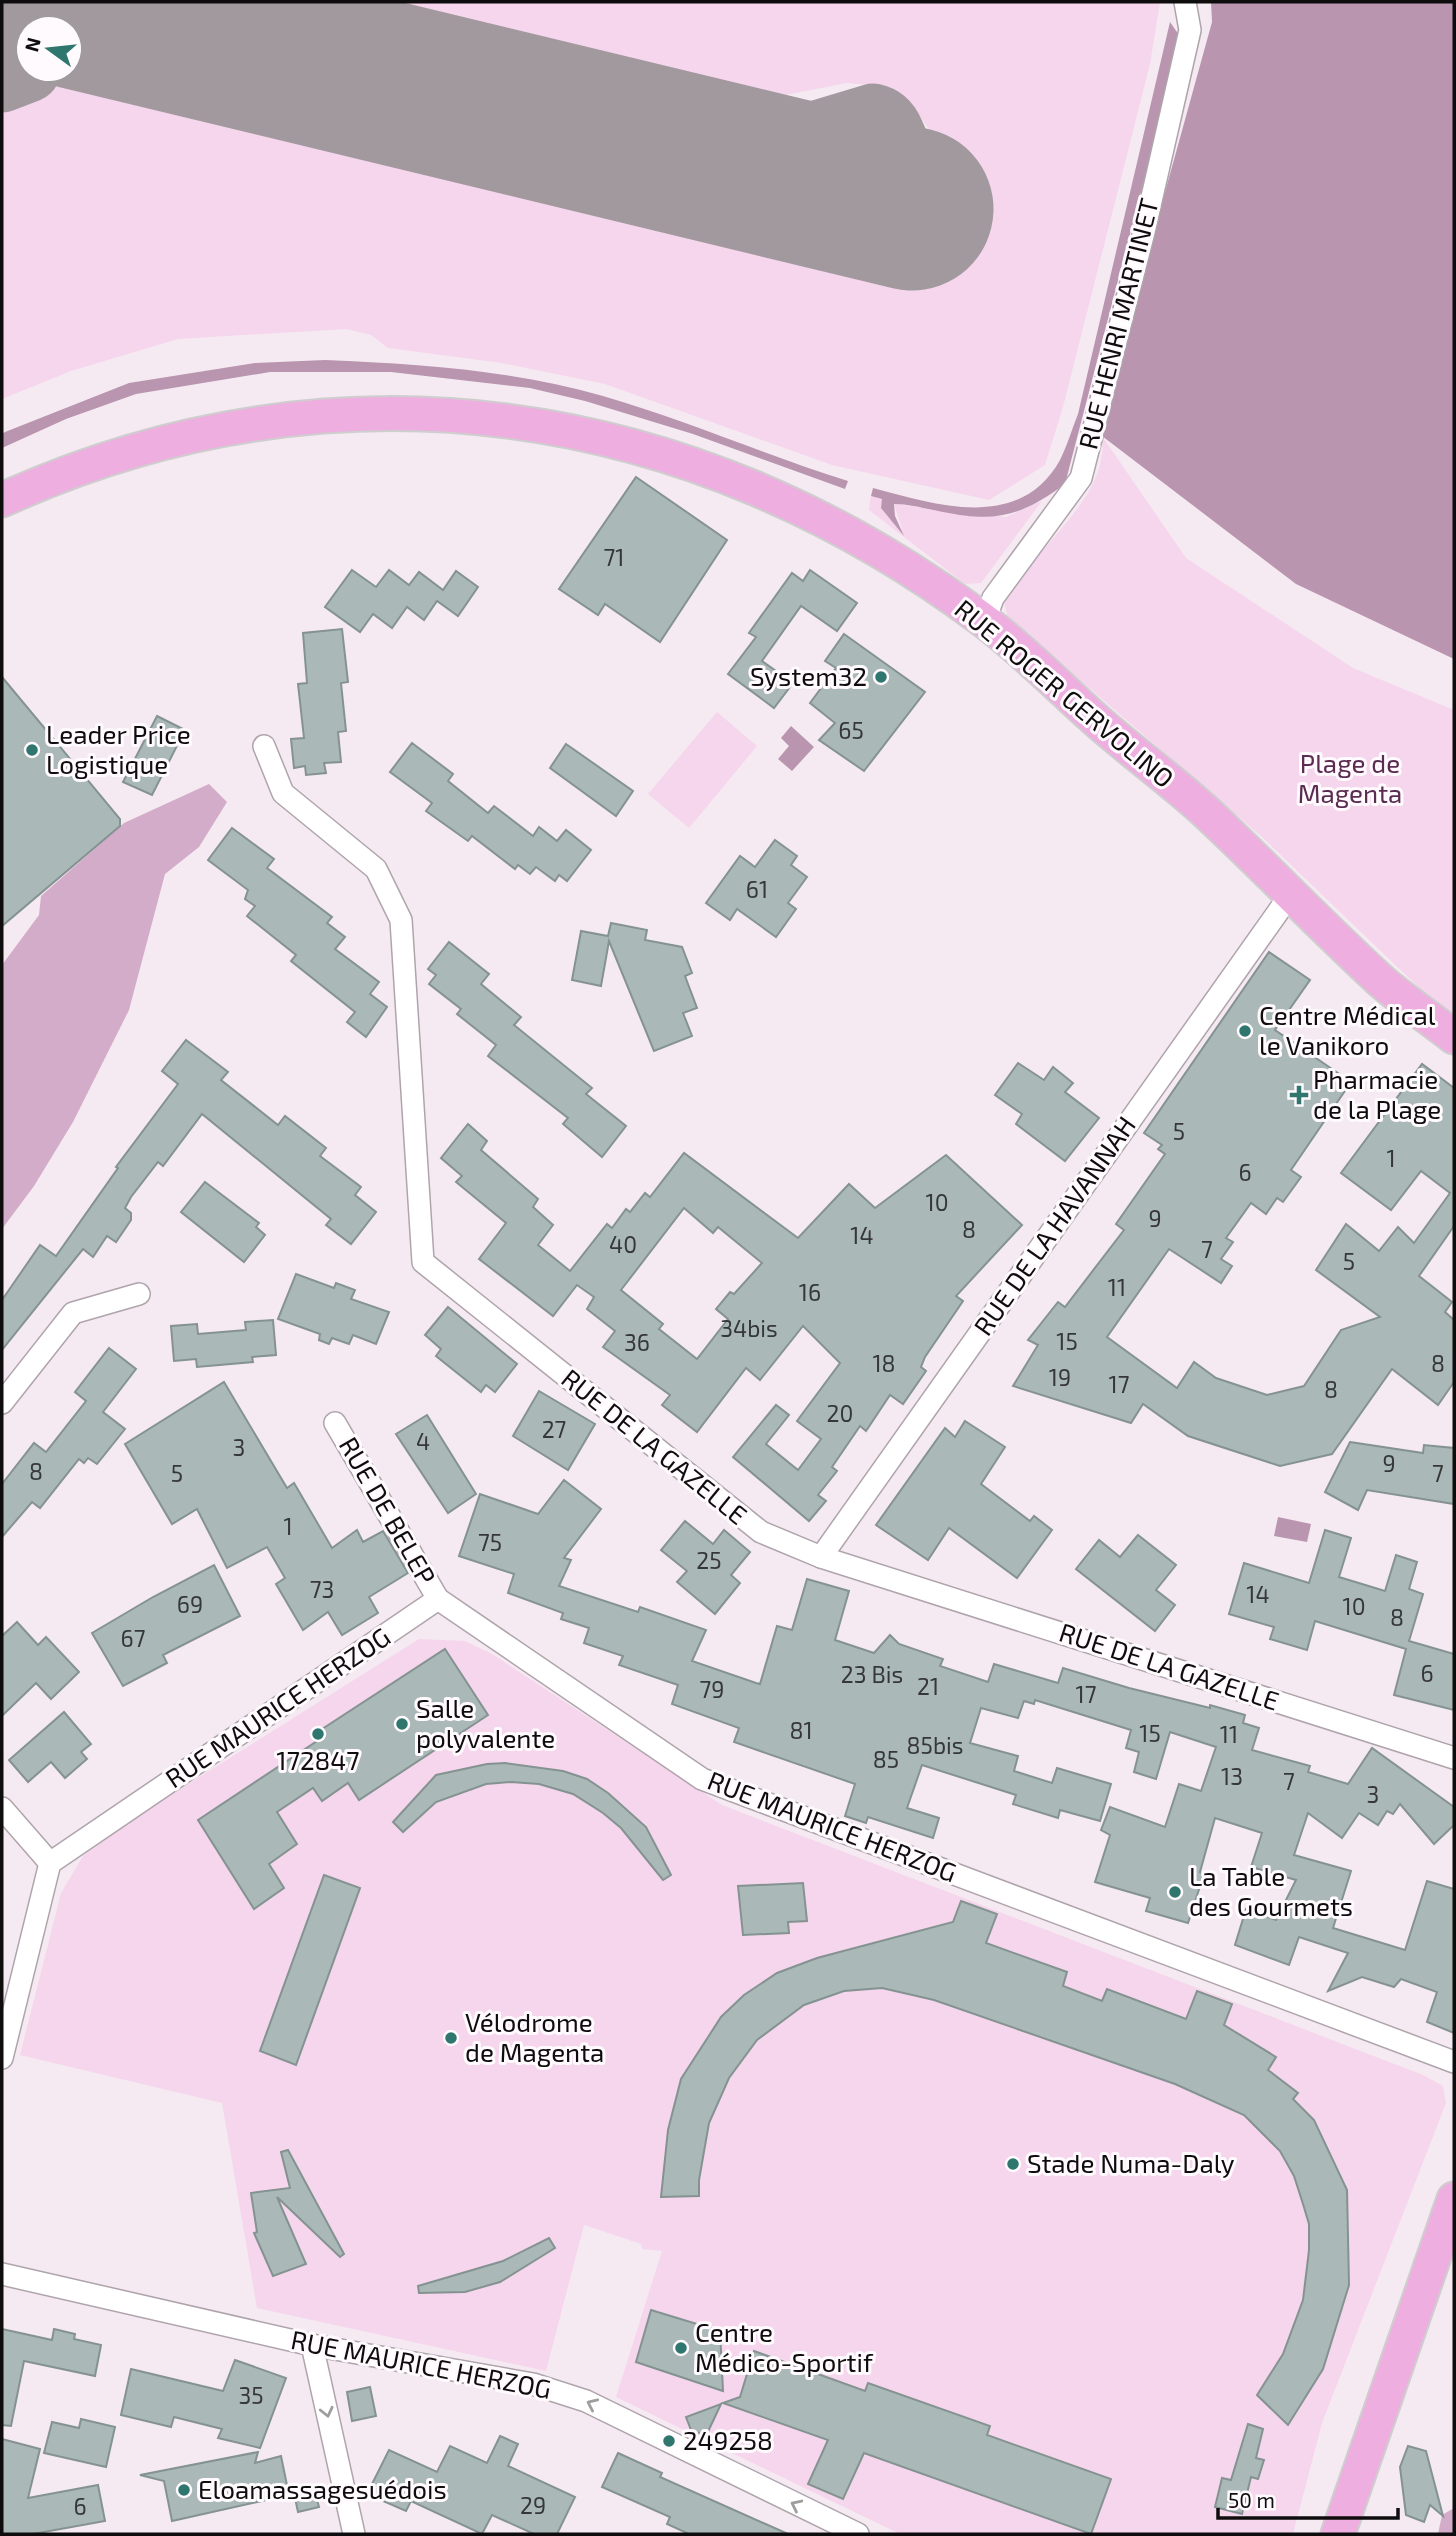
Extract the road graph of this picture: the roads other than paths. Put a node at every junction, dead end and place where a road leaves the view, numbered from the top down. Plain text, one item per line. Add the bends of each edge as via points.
1 (1185, 2) edge
2 (2, 500) edge
3 (985, 621) junction
4 (264, 746) dead end
5 (1290, 895) junction
6 (1454, 1037) edge
7 (139, 1294) dead end
8 (2, 1403) edge
9 (335, 1423) dead end
10 (821, 1557) junction
11 (438, 1599) junction
12 (1454, 1758) edge
13 (2, 1808) edge
14 (51, 1863) junction
15 (2, 2058) edge
16 (1454, 2062) edge
17 (1454, 2199) edge
18 (2, 2274) edge
19 (312, 2345) junction
20 (354, 2534) edge
21 (858, 2534) edge
22 (1338, 2534) edge

1 - 3 street, RUE HENRI MARTINET via 1190,30 1081,478 993,598
2 - 3 main road, RUE ROGER GERVOLINO via 144,446 258,422 353,413 453,416 618,440 753,485 898,563
3 - 5 main road, RUE ROGER GERVOLINO via 1205,811
4 - 10 street, RUE DE LA GAZELLE via 283,793 376,869 401,920 423,1262 761,1532
5 - 6 main road, RUE ROGER GERVOLINO via 1383,982
5 - 10 street, RUE DE LA HAVANNAH
7 - 8 street via 73,1313
9 - 11 street, RUE DE BELEP
10 - 12 street, RUE DE LA GAZELLE
11 - 14 street, RUE MAURICE HERZOG
11 - 16 street, RUE MAURICE HERZOG via 702,1779
13 - 14 street
14 - 15 street
17 - 22 main road
18 - 19 street, RUE MAURICE HERZOG
19 -> 20 street
21 -> 19 street, RUE MAURICE HERZOG via 586,2400 533,2384

